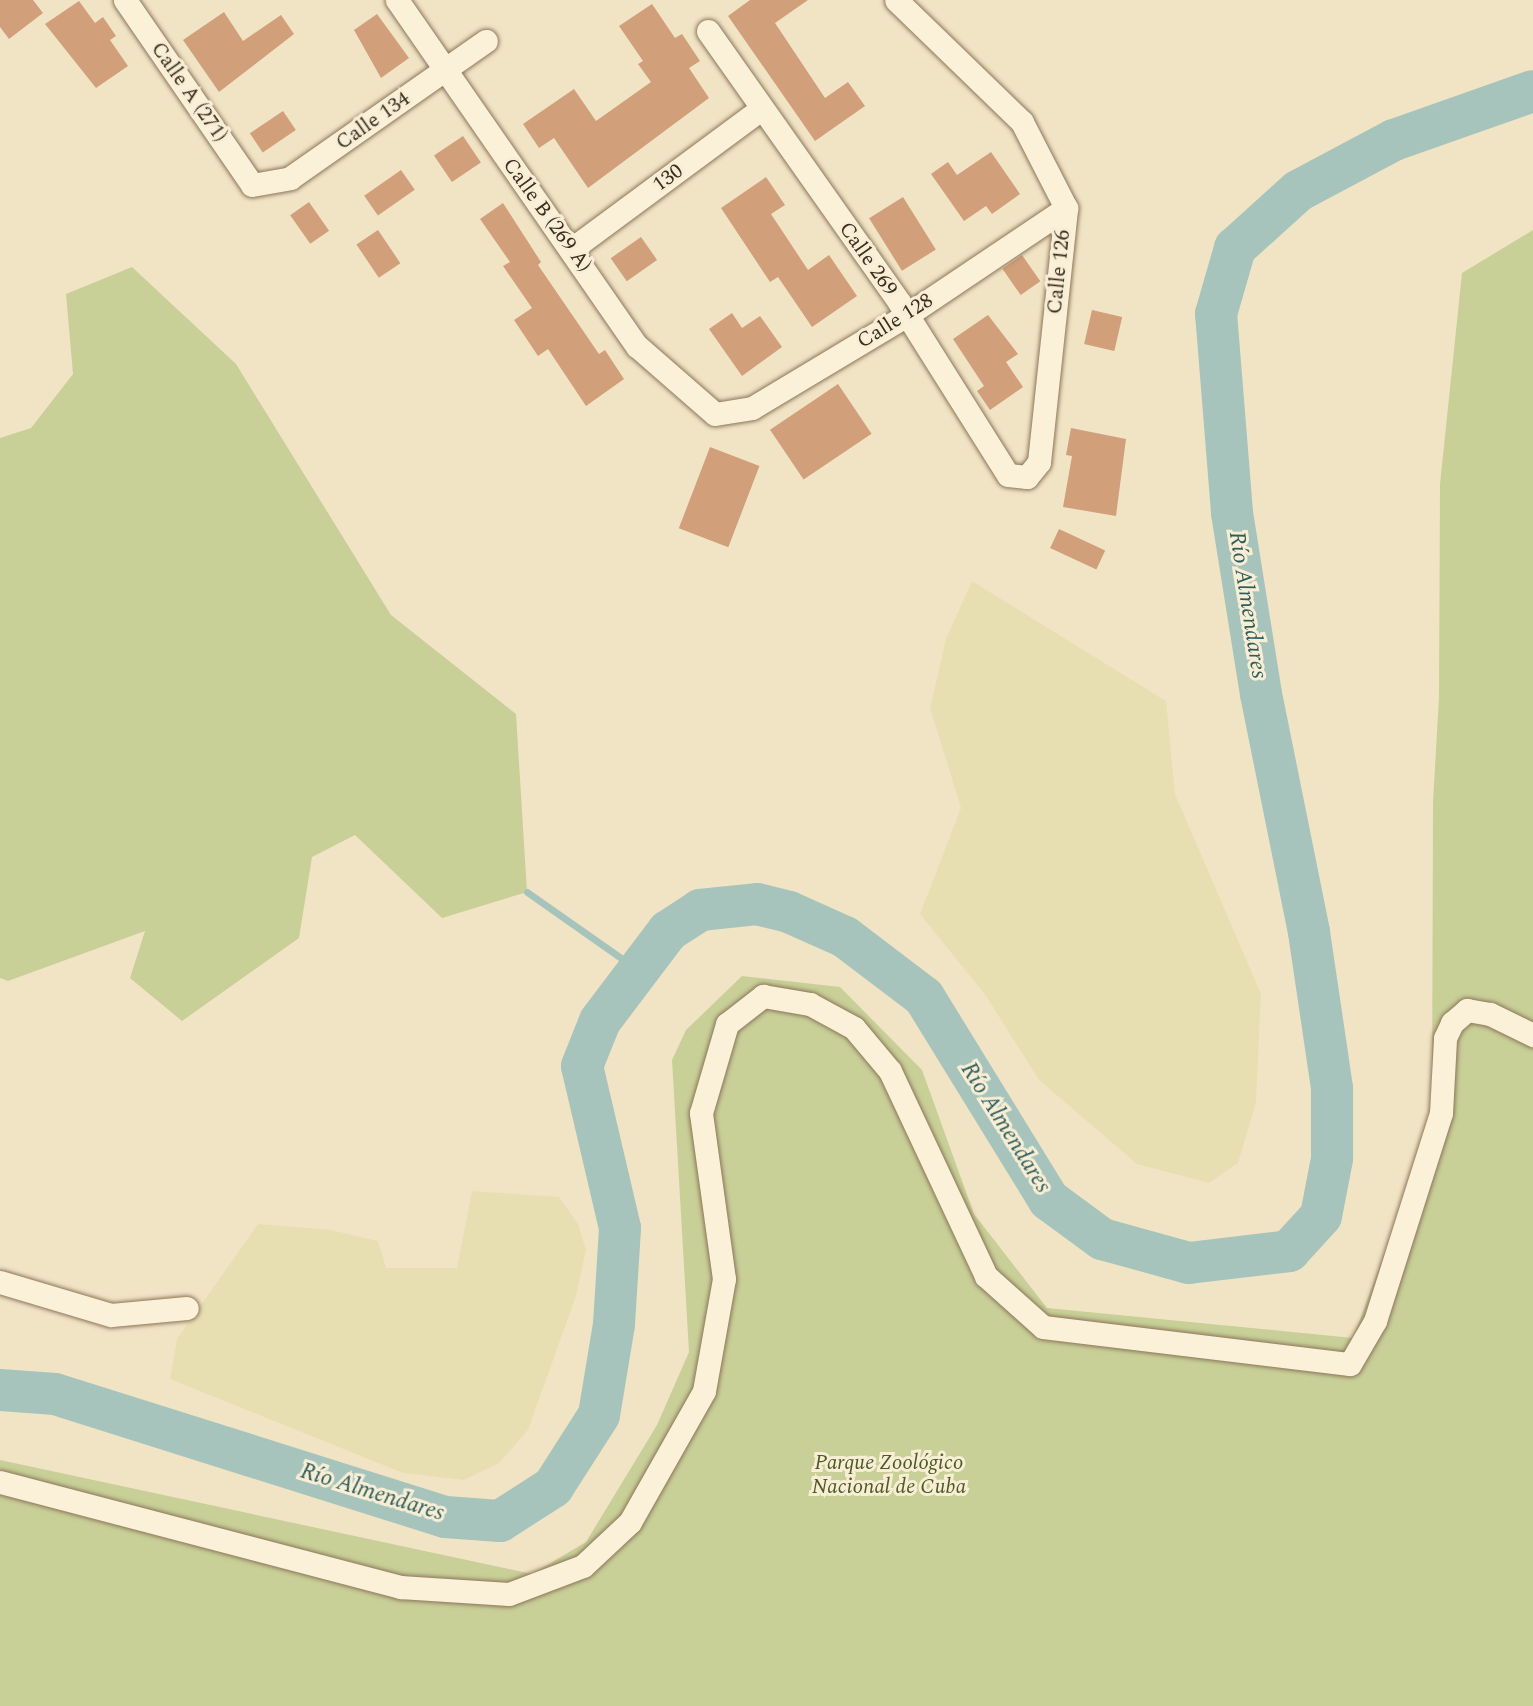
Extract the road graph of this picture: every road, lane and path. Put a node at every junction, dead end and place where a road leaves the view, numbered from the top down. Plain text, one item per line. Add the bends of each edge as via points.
1 (125, 0) edge
2 (397, 0) edge
3 (895, 0) edge
4 (708, 31) dead end
5 (486, 41) dead end
6 (446, 71) junction
7 (762, 108) junction
8 (252, 185) joint
9 (1066, 208) junction
10 (573, 248) junction
11 (907, 314) junction
12 (715, 414) joint
13 (1027, 477) joint
14 (1533, 1035) edge
15 (0, 1282) edge
16 (187, 1308) dead end
17 (0, 1482) edge

1 - 8 street, Calle A (271)
2 - 6 street, Calle B (269 A)
3 - 9 street, Calle 126 via 1021,122
4 - 7 street, Calle 269
5 - 6 street, Calle 134
6 - 8 street, Calle 134 via 290,178
6 - 10 street, Calle B (269 A)
7 - 10 street, 130
7 - 11 street, Calle 269
9 - 11 street, Calle 128
9 - 13 street, Calle 126 via 1039,462
10 - 12 street, Calle B (269 A) via 637,346
11 - 12 street, Calle 128 via 752,408
11 - 13 street, Calle 269 via 1008,475
14 - 17 street via 1490,1014 1467,1010 1452,1023 1445,1038 1441,1114 1375,1321 1350,1364 1043,1327 986,1276 881,1060 854,1028 810,1004 763,996 727,1024 701,1113 724,1279 704,1391 629,1522 583,1566 509,1594 400,1587
15 - 16 street via 111,1315

